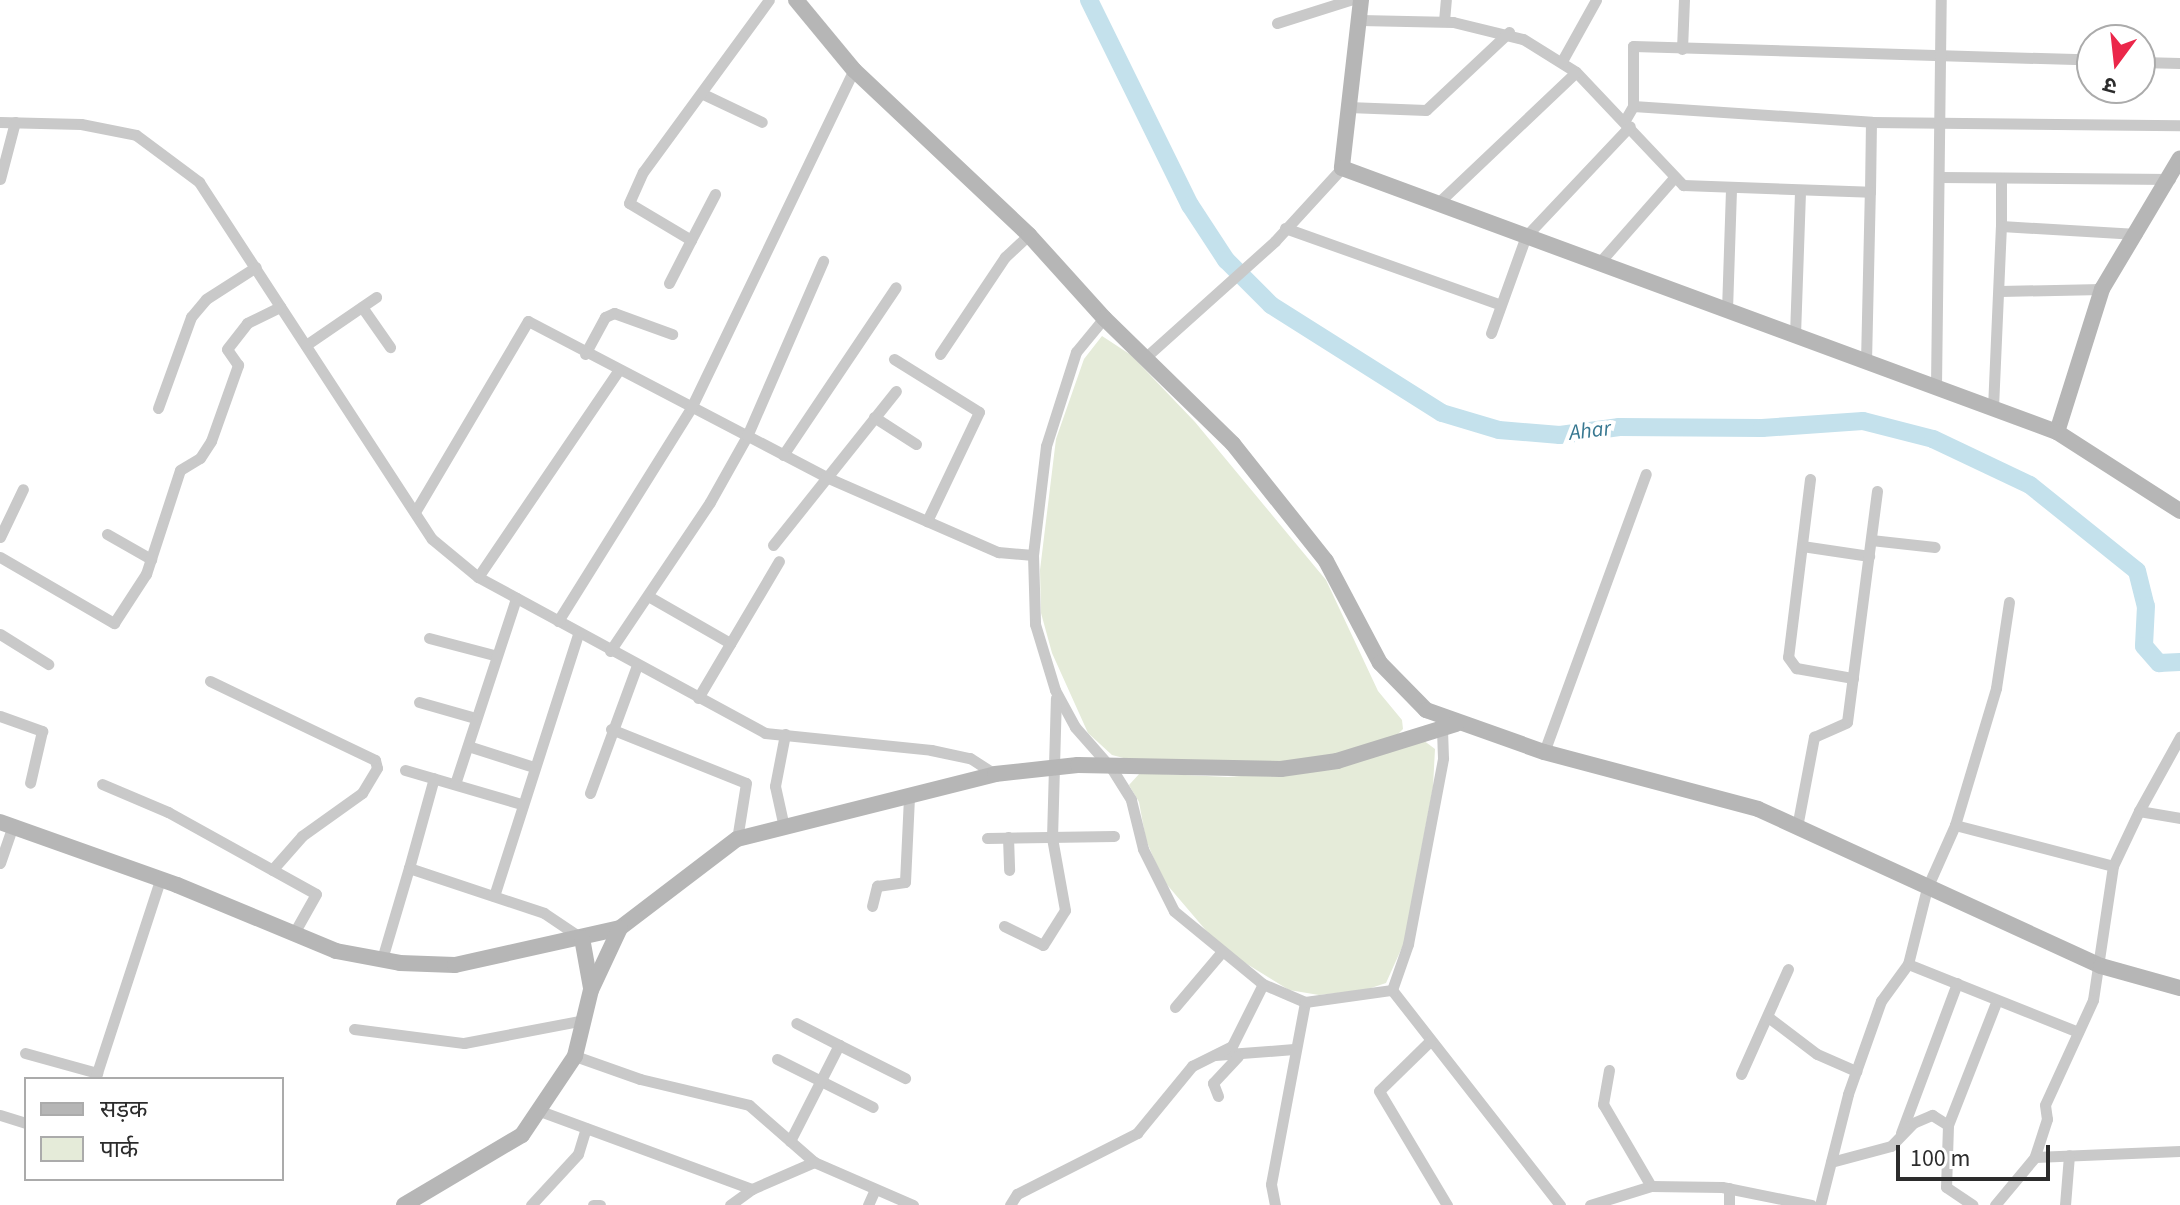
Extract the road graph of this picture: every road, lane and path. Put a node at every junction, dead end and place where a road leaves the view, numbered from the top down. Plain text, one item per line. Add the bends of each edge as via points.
1 (769, 0) edge
2 (796, 0) edge
3 (1350, 0) edge
4 (1361, 0) edge
5 (1446, 0) edge
6 (1596, 0) edge
7 (1684, 0) edge
8 (1941, 0) edge
9 (1360, 20) junction
10 (1444, 21) junction
11 (1277, 23) dead end
12 (1509, 32) junction
13 (1682, 49) junction
14 (1939, 55) junction
15 (2076, 59) edge
16 (1562, 61) junction
17 (2156, 62) edge
18 (2180, 63) edge
19 (854, 70) junction
20 (1576, 72) junction
21 (703, 94) junction
22 (1633, 106) junction
23 (1348, 107) junction
24 (0, 122) edge
25 (15, 122) junction
26 (762, 122) dead end
27 (1871, 122) junction
28 (1627, 123) junction
29 (1940, 123) junction
30 (2180, 125) edge
31 (2180, 158) edge
32 (1342, 168) junction
33 (1940, 177) junction
34 (1674, 178) junction
35 (2001, 178) junction
36 (0, 179) edge
37 (2171, 179) junction
38 (1731, 189) junction
39 (1800, 190) junction
40 (1870, 192) junction
41 (715, 194) dead end
42 (1438, 203) junction
43 (2001, 226) junction
44 (1285, 228) junction
45 (2137, 234) junction
46 (1029, 235) junction
47 (1526, 236) junction
48 (691, 240) junction
49 (823, 261) dead end
50 (1599, 263) junction
51 (256, 267) junction
52 (669, 283) dead end
53 (896, 287) dead end
54 (2102, 289) junction
55 (2000, 291) junction
56 (376, 297) dead end
57 (1499, 304) junction
58 (280, 307) junction
59 (362, 307) junction
60 (1727, 310) junction
61 (1104, 318) junction
62 (1491, 333) dead end
63 (672, 334) dead end
64 (1795, 335) junction
65 (306, 345) junction
66 (390, 347) dead end
67 (585, 354) junction
68 (940, 354) dead end
69 (1147, 356) junction
70 (894, 359) dead end
71 (1866, 362) junction
72 (618, 371) junction
73 (1936, 387) junction
74 (896, 391) dead end
75 (158, 408) dead end
76 (691, 408) junction
77 (1993, 408) junction
78 (874, 417) junction
79 (2057, 432) junction
80 (747, 436) junction
81 (916, 444) dead end
82 (783, 455) junction
83 (1646, 474) dead end
84 (826, 477) junction
85 (1810, 479) dead end
86 (23, 489) dead end
87 (1877, 491) dead end
88 (2180, 511) edge
89 (415, 512) junction
90 (927, 521) junction
91 (107, 534) dead end
92 (0, 537) edge
93 (1871, 540) junction
94 (773, 545) dead end
95 (1802, 546) junction
96 (1935, 547) dead end
97 (1033, 555) junction
98 (1869, 556) junction
99 (0, 557) edge
100 (151, 559) junction
101 (779, 561) dead end
102 (478, 577) junction
103 (648, 596) junction
104 (516, 598) junction
105 (2009, 602) dead end
106 (558, 621) junction
107 (0, 634) edge
108 (578, 634) junction
109 (429, 638) dead end
110 (730, 643) junction
111 (610, 651) junction
112 (494, 655) junction
113 (48, 664) dead end
114 (637, 665) junction
115 (1853, 678) junction
116 (210, 681) dead end
117 (1055, 690) junction
118 (698, 698) junction
119 (419, 702) dead end
120 (0, 716) edge
121 (475, 718) junction
122 (1449, 726) junction
123 (611, 729) junction
124 (785, 734) junction
125 (2180, 737) edge
126 (468, 746) junction
127 (1544, 752) junction
128 (534, 767) junction
129 (1050, 767) junction
130 (1112, 769) junction
131 (405, 770) dead end
132 (995, 774) junction
133 (434, 778) junction
134 (30, 783) dead end
135 (102, 784) dead end
136 (455, 784) junction
137 (590, 793) dead end
138 (909, 797) junction
139 (521, 804) junction
140 (2139, 811) junction
141 (2180, 818) edge
142 (1955, 825) junction
143 (6, 826) edge
144 (784, 827) junction
145 (1797, 827) junction
146 (1114, 836) dead end
147 (1008, 837) junction
148 (987, 838) dead end
149 (1052, 838) junction
150 (737, 839) junction
151 (0, 863) edge
152 (2113, 866) junction
153 (409, 868) junction
154 (272, 870) junction
155 (1009, 870) dead end
156 (160, 880) junction
157 (1927, 888) junction
158 (494, 896) junction
159 (872, 906) dead end
160 (1004, 926) dead end
161 (620, 928) junction
162 (294, 933) junction
163 (582, 938) junction
164 (1220, 954) junction
165 (382, 959) junction
166 (1908, 964) junction
167 (2101, 966) junction
168 (1788, 969) dead end
169 (1957, 983) junction
170 (1263, 984) junction
171 (2180, 988) edge
172 (591, 990) junction
173 (1392, 990) junction
174 (1997, 1000) junction
175 (1305, 1002) junction
176 (1175, 1007) dead end
177 (1768, 1017) junction
178 (585, 1020) junction
179 (796, 1023) dead end
180 (354, 1029) dead end
181 (2078, 1032) junction
182 (1430, 1041) junction
183 (839, 1045) junction
184 (1294, 1049) junction
185 (25, 1053) dead end
186 (1215, 1055) junction
187 (575, 1056) junction
188 (1238, 1056) junction
189 (777, 1059) dead end
190 (1609, 1070) dead end
191 (1856, 1071) junction
192 (1741, 1074) dead end
193 (96, 1076) edge
194 (905, 1078) dead end
195 (821, 1081) junction
196 (1218, 1096) dead end
197 (873, 1107) dead end
198 (540, 1111) junction
199 (0, 1115) edge
200 (24, 1122) edge
201 (1948, 1125) junction
202 (586, 1128) junction
203 (1901, 1133) junction
204 (790, 1141) junction
205 (2180, 1151) edge
206 (2069, 1155) junction
207 (2035, 1157) junction
208 (814, 1162) junction
209 (1831, 1162) junction
210 (1651, 1186) junction
211 (1729, 1188) junction
212 (752, 1189) junction
213 (875, 1189) junction
214 (404, 1205) edge
215 (531, 1205) edge
216 (593, 1205) edge
217 (600, 1205) edge
218 (730, 1205) edge
219 (868, 1205) edge
220 (913, 1205) edge
221 (1010, 1205) edge
222 (1275, 1205) edge
223 (1447, 1205) edge
224 (1560, 1205) edge
225 (1590, 1205) edge
226 (1729, 1205) edge
227 (1811, 1205) edge
228 (1820, 1205) edge
229 (1973, 1205) edge
230 (1995, 1205) edge
231 (2065, 1205) edge

1 - 21 street
2 - 19 street
3 - 11 street
4 - 9 street
5 - 10 street
6 - 16 street
7 - 13 street
8 - 14 street
9 - 10 street
9 - 23 street
10 - 12 street
12 - 16 street
12 - 23 street via 1426,110
13 - 14 street
13 - 22 street via 1633,46
14 - 15 street
14 - 29 street
16 - 20 street
17 - 18 street
19 - 46 street
19 - 76 street
20 - 28 street
20 - 42 street
21 - 26 street
21 - 48 street via 643,172 629,203
22 - 27 street
22 - 28 street
23 - 32 street
24 - 25 street
25 - 36 street
25 - 51 street via 81,124 136,135 199,182
27 - 29 street
27 - 40 street
28 - 34 street
28 - 47 street
29 - 30 street
29 - 33 street
31 - 37 street
32 - 42 street
32 - 44 street
33 - 35 street
33 - 73 street
34 - 38 street via 1683,185
34 - 50 street
35 - 37 street
35 - 43 street
37 - 45 street
38 - 39 street
38 - 60 street
39 - 40 street
39 - 64 street
40 - 71 street
41 - 48 street
42 - 47 street
43 - 45 street
43 - 55 street
44 - 57 street
44 - 69 street
45 - 54 street
46 - 61 street
46 - 68 street via 1005,257
47 - 50 street
47 - 57 street
48 - 52 street
49 - 80 street
50 - 60 street
51 - 58 street
51 - 75 street via 206,299 191,317
53 - 82 street
54 - 55 street
54 - 79 street
55 - 77 street
56 - 59 street
57 - 62 street
58 - 65 street
58 - 100 street via 247,323 227,349 238,365 232,386 211,441 200,458 180,470
59 - 65 street
59 - 66 street
60 - 64 street
61 - 69 street
61 - 97 street via 1076,352 1057,404 1046,446
63 - 67 street via 614,313 605,317
64 - 71 street
65 - 89 street
67 - 72 street
67 - 89 street via 528,321
69 - 122 street via 1233,444 1326,561 1395,683
70 - 90 street via 979,412
71 - 73 street
72 - 76 street
72 - 102 street
73 - 77 street
74 - 78 street
76 - 80 street
76 - 106 street
77 - 79 street
78 - 81 street
78 - 84 street
79 - 88 street
80 - 82 street
80 - 103 street
82 - 84 street
83 - 127 street
84 - 90 street
84 - 94 street
85 - 95 street
86 - 92 street
87 - 93 street
89 - 102 street via 432,539
90 - 97 street via 998,552
91 - 100 street
93 - 96 street
93 - 98 street
95 - 98 street
95 - 115 street via 1790,665
97 - 117 street via 1035,624
98 - 115 street
99 - 100 street via 114,623
101 - 110 street
102 - 104 street
103 - 110 street
103 - 111 street
104 - 106 street
104 - 112 street
105 - 142 street via 1996,688
106 - 108 street
107 - 113 street
108 - 111 street
108 - 128 street
109 - 112 street
110 - 118 street
111 - 114 street
112 - 121 street
114 - 118 street
114 - 123 street
115 - 145 street via 1847,722 1812,743
116 - 154 street via 375,760 377,768 362,793 302,836
117 - 129 street via 1059,728
117 - 130 street via 1075,727
118 - 124 street via 765,733
119 - 121 street
120 - 134 street via 42,731
121 - 126 street
122 - 127 street
122 - 130 street via 1337,761 1281,769
122 - 173 street via 1418,914
123 - 137 street
123 - 150 street via 746,783
124 - 132 street via 931,750 970,758
124 - 144 street via 775,786
125 - 140 street
126 - 128 street
126 - 136 street
127 - 145 street via 1758,809
128 - 139 street
129 - 130 street
129 - 132 street
129 - 149 street
130 - 164 street via 1131,800 1143,849 1174,911
131 - 133 street
132 - 138 street
133 - 136 street
133 - 153 street
135 - 154 street via 168,812
136 - 139 street
138 - 144 street
138 - 159 street via 905,882 877,886
139 - 158 street
140 - 141 street
140 - 152 street
142 - 152 street
142 - 157 street
143 - 151 street
143 - 156 street
144 - 150 street
145 - 157 street
146 - 149 street
147 - 148 street
147 - 149 street
147 - 155 street
149 - 160 street via 1065,910 1047,941 1036,945
150 - 161 street
152 - 167 street
153 - 158 street
153 - 165 street
154 - 162 street via 316,894
156 - 162 street
156 - 193 street
157 - 166 street
157 - 167 street
158 - 163 street via 544,913
161 - 163 street
161 - 172 street
162 - 165 street via 336,951
163 - 165 street via 455,965
163 - 172 street
164 - 170 street
164 - 176 street
166 - 169 street
166 - 191 street via 1881,1001
167 - 171 street
167 - 181 street
168 - 177 street
169 - 174 street
169 - 203 street
170 - 175 street
170 - 186 street via 1232,1046
172 - 178 street
173 - 175 street
173 - 182 street
174 - 181 street
174 - 201 street
175 - 184 street
177 - 191 street via 1817,1054
177 - 192 street
178 - 180 street via 464,1043
178 - 187 street
179 - 183 street
181 - 207 street via 2045,1105 2047,1119
182 - 223 street via 1379,1091
182 - 224 street
183 - 194 street
183 - 195 street
184 - 188 street
184 - 222 street via 1271,1184
185 - 193 street
186 - 188 street
186 - 221 street via 1192,1066 1137,1133 1017,1194
187 - 198 street
187 - 204 street via 640,1079 749,1105
188 - 196 street via 1213,1083
189 - 195 street
190 - 210 street via 1603,1104
191 - 209 street
195 - 197 street
195 - 204 street
198 - 202 street
198 - 214 street via 522,1135
199 - 200 street
201 - 203 street via 1932,1115
201 - 229 street via 1946,1187
202 - 212 street
202 - 215 street via 578,1154
203 - 209 street via 1891,1146
204 - 208 street
205 - 206 street
206 - 207 street
206 - 231 street
207 - 230 street
208 - 212 street
208 - 213 street
209 - 228 street
210 - 211 street
210 - 225 street
211 - 226 street
211 - 227 street
212 - 218 street
213 - 219 street
213 - 220 street
216 - 217 street

